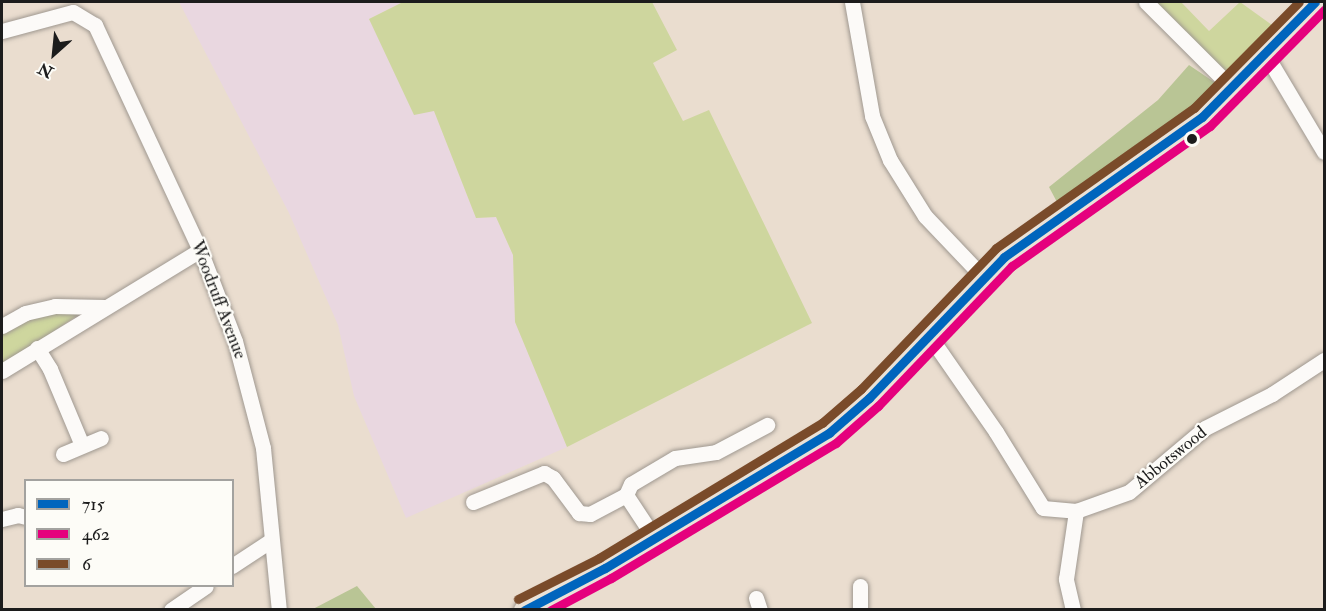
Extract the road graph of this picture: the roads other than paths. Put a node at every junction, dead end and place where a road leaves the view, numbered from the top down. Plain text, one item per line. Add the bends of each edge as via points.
1 (852, 2) edge
2 (1146, 2) edge
3 (1315, 2) edge
4 (2, 31) edge
5 (1265, 53) junction
6 (1233, 89) junction
7 (1324, 152) edge
8 (200, 250) junction
9 (982, 276) junction
10 (105, 307) junction
11 (2, 326) edge
12 (928, 334) junction
13 (37, 348) junction
14 (1324, 360) edge
15 (2, 371) edge
16 (767, 425) dead end
17 (101, 438) dead end
18 (82, 446) junction
19 (63, 454) dead end
20 (626, 495) junction
21 (473, 502) dead end
22 (1076, 511) junction
23 (24, 516) edge
24 (2, 519) edge
25 (655, 539) junction
26 (270, 541) junction
27 (234, 565) edge
28 (860, 586) dead end
29 (203, 587) edge
30 (171, 609) edge
31 (279, 609) edge
32 (524, 609) edge
33 (860, 609) edge
34 (1073, 609) edge

1 - 9 street via 872,116 890,160 926,216
2 - 6 street
3 - 5 main road
4 - 8 street, Woodruff Avenue via 73,12 95,25
5 - 6 main road
5 - 7 street
6 - 9 main road via 1150,156
8 - 10 street
8 - 26 street, Woodruff Avenue via 249,386 263,448
9 - 12 main road
10 - 11 street via 55,306 25,314
10 - 13 street
12 - 22 street, Abbotswood via 1043,508
12 - 25 main road via 869,398 829,433
13 - 15 street
13 - 18 street via 50,369
14 - 22 street, Abbotswood via 1272,394 1205,428 1129,492
16 - 20 street via 716,452 675,458 631,484
17 - 18 street
18 - 19 street
20 - 21 street via 590,514 579,513 544,472
20 - 25 street
22 - 34 street via 1066,579
23 - 24 street
25 - 32 main road
26 - 27 street
26 - 31 street, Woodruff Avenue
28 - 33 street
29 - 30 street

